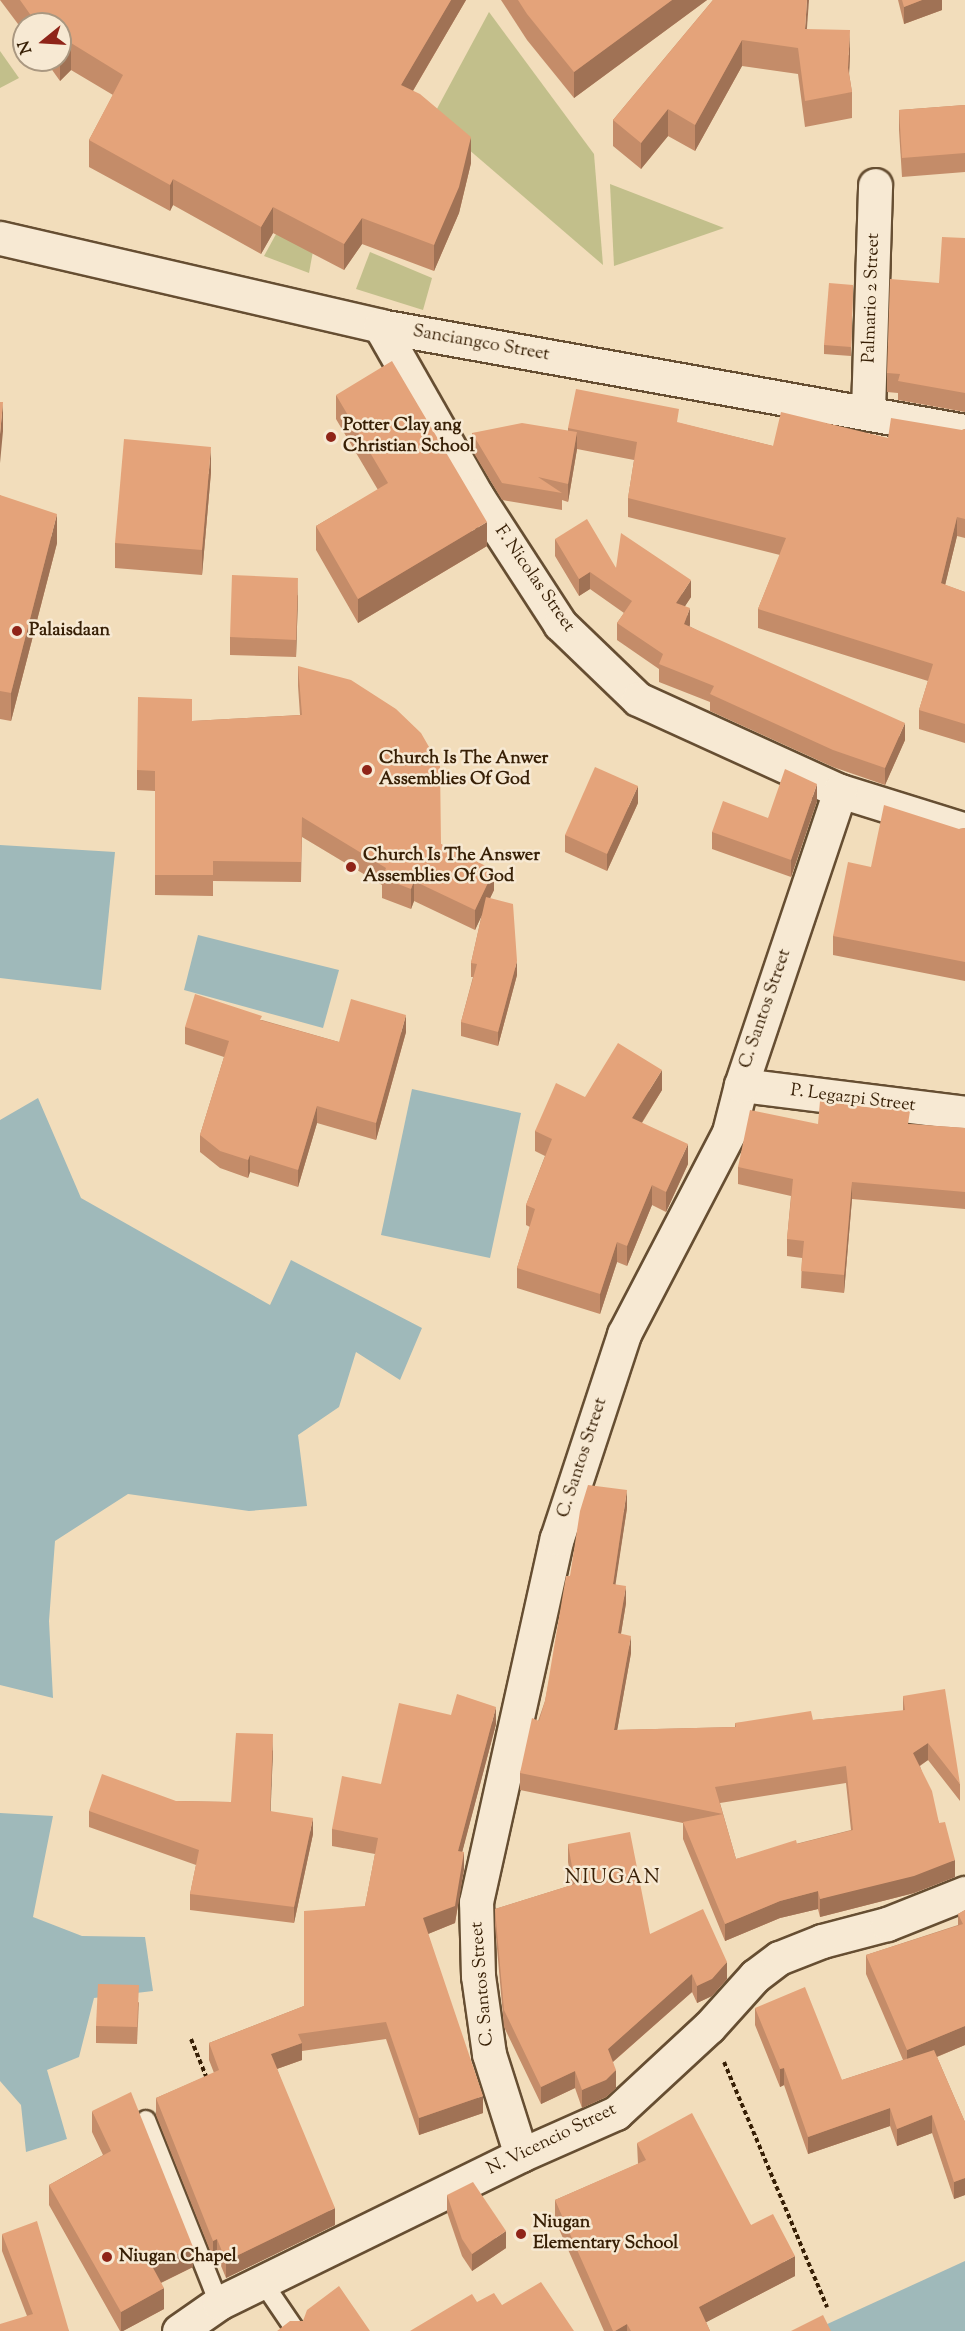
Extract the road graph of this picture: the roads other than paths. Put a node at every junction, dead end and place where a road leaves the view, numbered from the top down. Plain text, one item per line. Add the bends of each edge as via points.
1 (875, 185) dead end
2 (0, 238) edge
3 (380, 326) junction
4 (868, 411) junction
5 (965, 431) edge
6 (840, 791) junction
7 (965, 830) edge
8 (741, 1085) junction
9 (965, 1113) edge
10 (965, 1893) edge
11 (146, 2120) dead end
12 (521, 2155) junction
13 (262, 2281) junction
14 (219, 2302) junction
15 (180, 2331) edge
16 (296, 2331) edge

1 - 4 street, Palmario 2 Street
2 - 3 street, Sanciangco Street
3 - 4 street, Sanciangco Street
3 - 6 street, F. Nicolas Street via 477,496 560,624 638,699
4 - 5 street, Sanciangco Street
6 - 7 street, F. Nicolas Street
6 - 8 street, C. Santos Street
8 - 9 street, P. Legazpi Street
8 - 12 street, C. Santos Street via 729,1132 707,1181 624,1334 557,1538 502,1774 476,1902 478,1976 489,2054
10 - 12 street, N. Vicencio Street via 887,1924 822,1941 779,1958 755,1976 709,2027 616,2114
11 - 14 lane
12 - 13 street, N. Vicencio Street
13 - 14 street, N. Vicencio Street
13 - 16 lane
14 - 15 street, N. Vicencio Street

